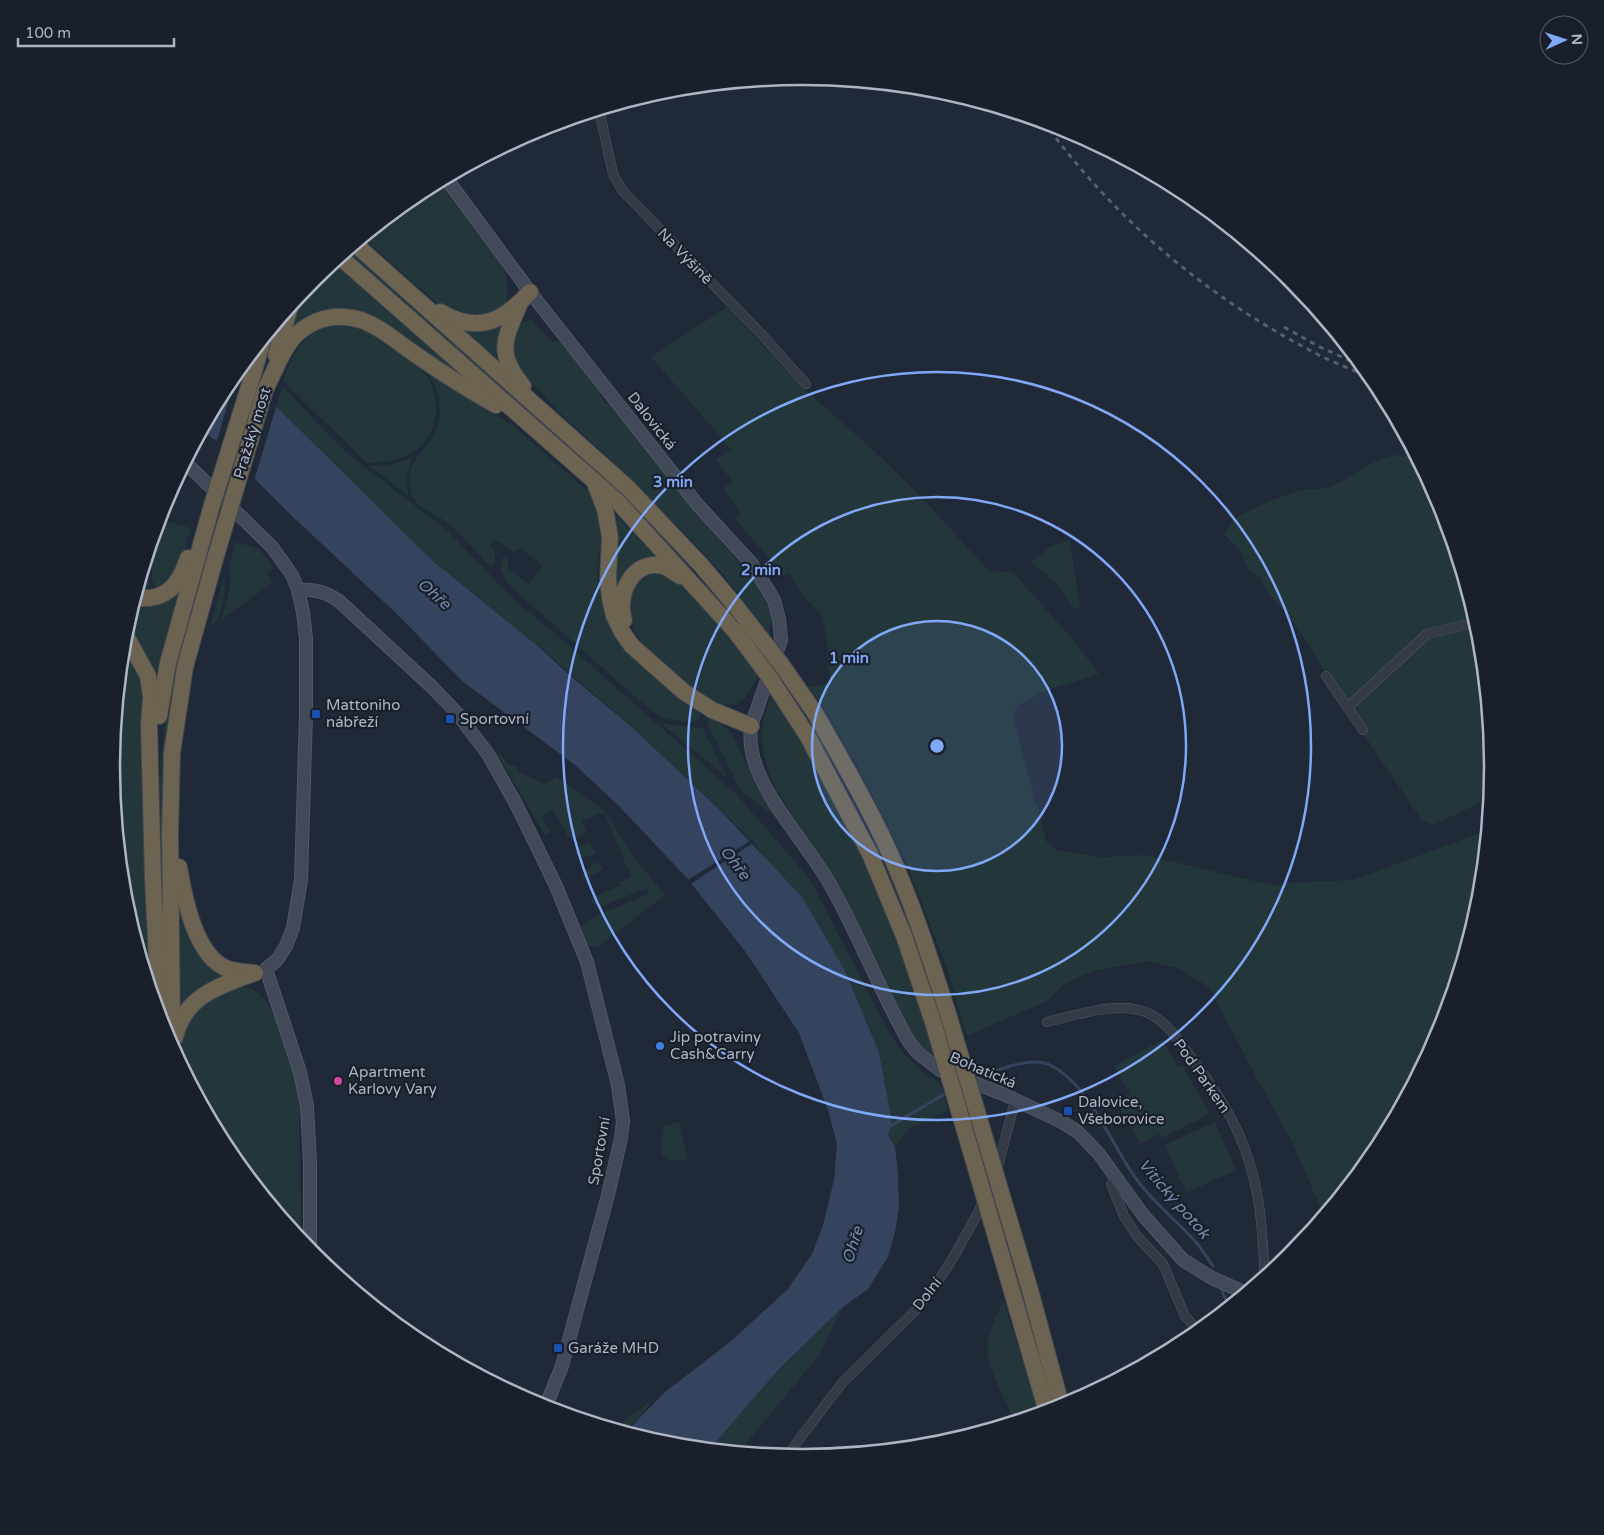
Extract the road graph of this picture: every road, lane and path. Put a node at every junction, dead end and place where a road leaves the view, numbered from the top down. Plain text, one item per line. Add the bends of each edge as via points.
1 (600, 116) edge
2 (449, 183) edge
3 (359, 248) edge
4 (345, 261) edge
5 (406, 290) junction
6 (525, 297) junction
7 (286, 321) edge
8 (258, 356) edge
9 (255, 360) edge
10 (254, 371) junction
11 (806, 384) dead end
12 (265, 390) junction
13 (548, 416) junction
14 (526, 423) junction
15 (190, 467) edge
16 (594, 482) junction
17 (195, 550) junction
18 (695, 585) junction
19 (298, 590) junction
20 (141, 598) edge
21 (1469, 624) edge
22 (131, 645) edge
23 (642, 656) junction
24 (1326, 676) dead end
25 (1348, 707) junction
26 (751, 726) junction
27 (1363, 730) dead end
28 (151, 798) junction
29 (170, 833) junction
30 (260, 971) junction
31 (159, 994) edge
32 (1048, 1022) dead end
33 (172, 1030) edge
34 (175, 1037) edge
35 (1015, 1101) junction
36 (1114, 1181) junction
37 (310, 1240) edge
38 (1265, 1269) edge
39 (1240, 1290) edge
40 (1194, 1326) edge
41 (1060, 1399) edge
42 (548, 1401) edge
43 (1045, 1405) edge
44 (792, 1450) edge

1 - 11 street, Na Výšině via 613,174 622,190
2 - 6 street, Dalovická
3 - 5 highway
4 - 14 highway
5 - 6 highway via 455,320 483,324 498,318
5 - 13 highway
6 - 13 highway via 504,347 514,376
6 - 26 street, Dalovická via 697,504 752,564 770,593 779,619 781,640
7 - 12 highway, Pražský most
8 - 10 highway, Pražský most
9 - 10 highway
10 - 17 highway, Pražský most, bridge
12 - 14 highway via 289,344 305,327 320,319 354,318 369,324
12 - 29 highway, Pražský most, bridge via 184,668 172,753
13 - 41 highway, bridge via 628,488 734,604 815,713 851,776 887,846 920,927 1030,1290
14 - 16 highway
15 - 19 street via 272,547
16 - 18 highway via 618,502
16 - 23 highway via 601,494 610,537 608,579 614,616 622,632
17 - 20 highway via 176,584 153,598
17 - 28 highway via 156,730
18 - 23 highway via 664,566 639,570 630,578 625,587 622,612
18 - 43 highway, bridge via 768,675 807,735 870,854 904,936 933,1022
19 - 30 street via 306,638 302,880 293,928 286,946 277,960
19 - 42 street, Sportovní via 326,592 339,601 456,712 488,754 518,806 556,886 586,962 618,1085 623,1121 608,1195 562,1366
21 - 25 street via 1427,634
22 - 28 highway via 148,676 151,696
23 - 26 highway via 684,692 712,710
24 - 25 street
25 - 27 street
26 - 35 street, Bohatická via 752,756 758,773 827,880 909,1042 918,1054 940,1070
28 - 31 highway
29 - 30 highway via 183,895 200,940 212,958 227,969
29 - 33 highway
30 - 34 highway via 200,997 188,1008 178,1024
30 - 37 street via 300,1072 310,1163
32 - 38 street, Pod Parkem via 1085,1012 1124,1007 1147,1013 1166,1025 1223,1102 1244,1142 1256,1183
35 - 36 street, Bohatická via 1078,1132 1099,1154
35 - 44 street, Dolní via 999,1162 979,1211 944,1272 917,1309 842,1383
36 - 39 street, Bohatická via 1183,1260
36 - 40 street via 1124,1216 1137,1236 1163,1264 1186,1316

